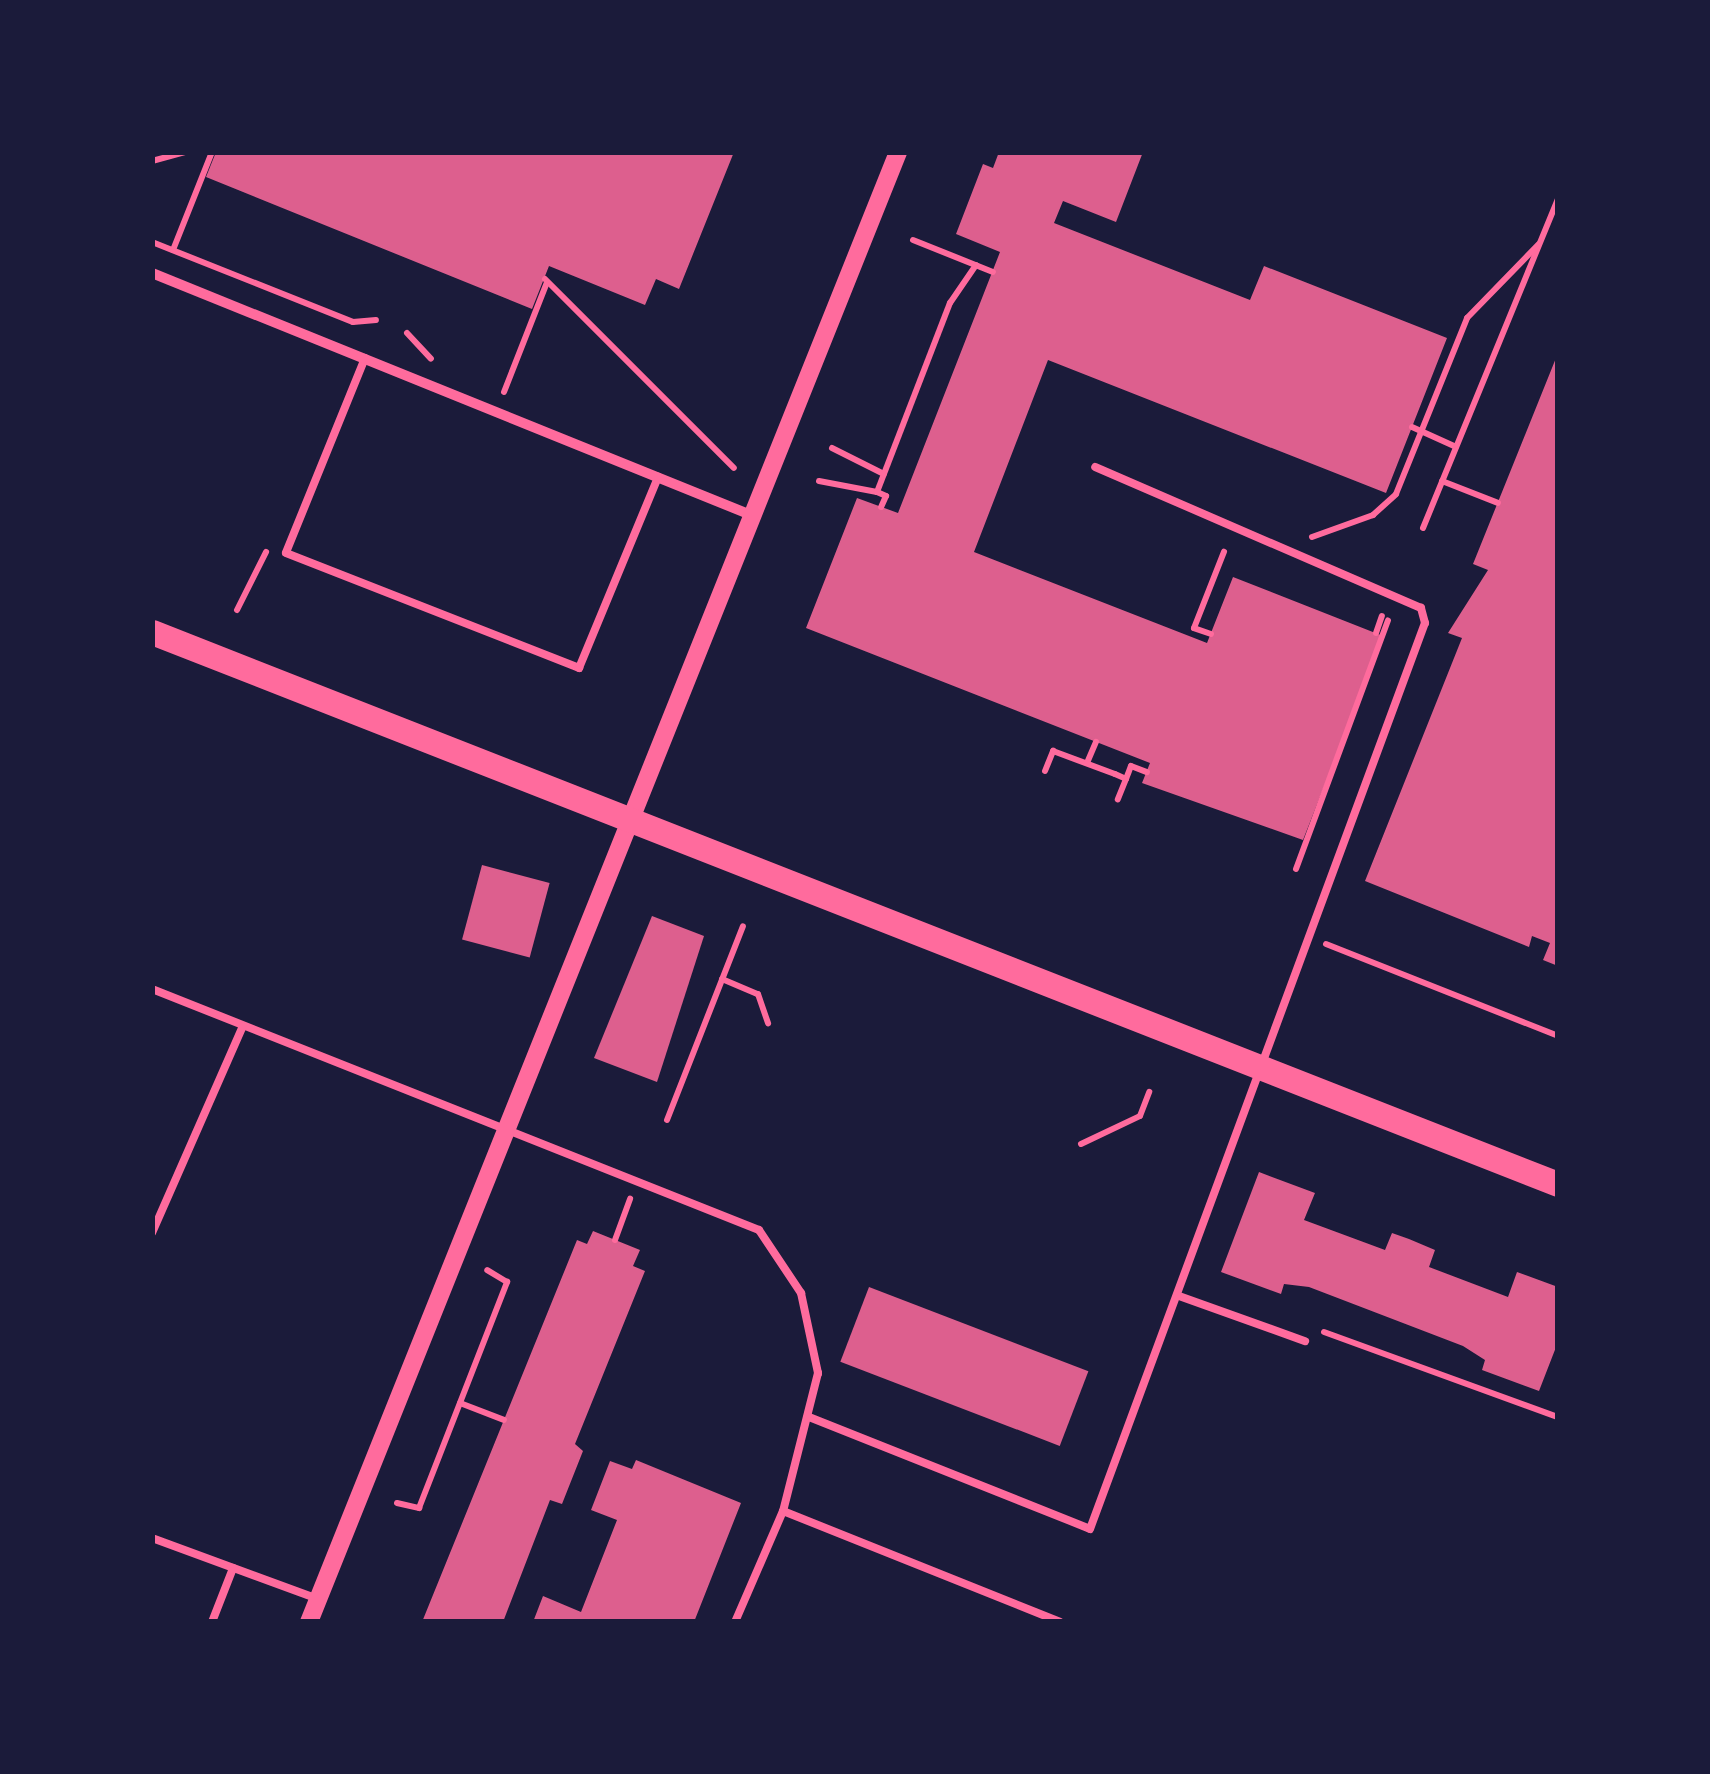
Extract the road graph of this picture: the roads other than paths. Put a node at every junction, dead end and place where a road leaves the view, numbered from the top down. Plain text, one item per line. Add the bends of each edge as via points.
1 (898, 152) edge
2 (152, 273) edge
3 (365, 358) junction
4 (1095, 467) dead end
5 (658, 477) junction
6 (757, 517) junction
7 (152, 632) edge
8 (632, 822) junction
9 (152, 989) edge
10 (243, 1026) junction
11 (1259, 1070) junction
12 (504, 1132) junction
13 (1558, 1184) edge
14 (152, 1233) edge
15 (1178, 1296) junction
16 (1305, 1341) road end
17 (809, 1416) junction
18 (784, 1512) junction
19 (152, 1538) edge
20 (233, 1568) junction
21 (318, 1599) junction
22 (212, 1622) edge
23 (309, 1622) edge
24 (735, 1622) edge
25 (1060, 1622) edge

1 - 6 street
2 - 3 street
3 - 5 street
3 - 5 lane via 286,552 579,668
4 - 11 lane via 1424,612
5 - 6 street
6 - 8 street
7 - 8 main road
8 - 11 main road
8 - 12 street via 601,876
9 - 10 lane
10 - 12 lane
10 - 14 lane
11 - 13 main road
11 - 15 lane
12 - 17 lane via 759,1230 801,1293 812,1340
12 - 21 street
15 - 16 lane
15 - 17 lane via 1090,1529
17 - 18 lane
18 - 24 lane
18 - 25 lane
19 - 20 lane
20 - 21 lane
20 - 22 lane
21 - 23 street

